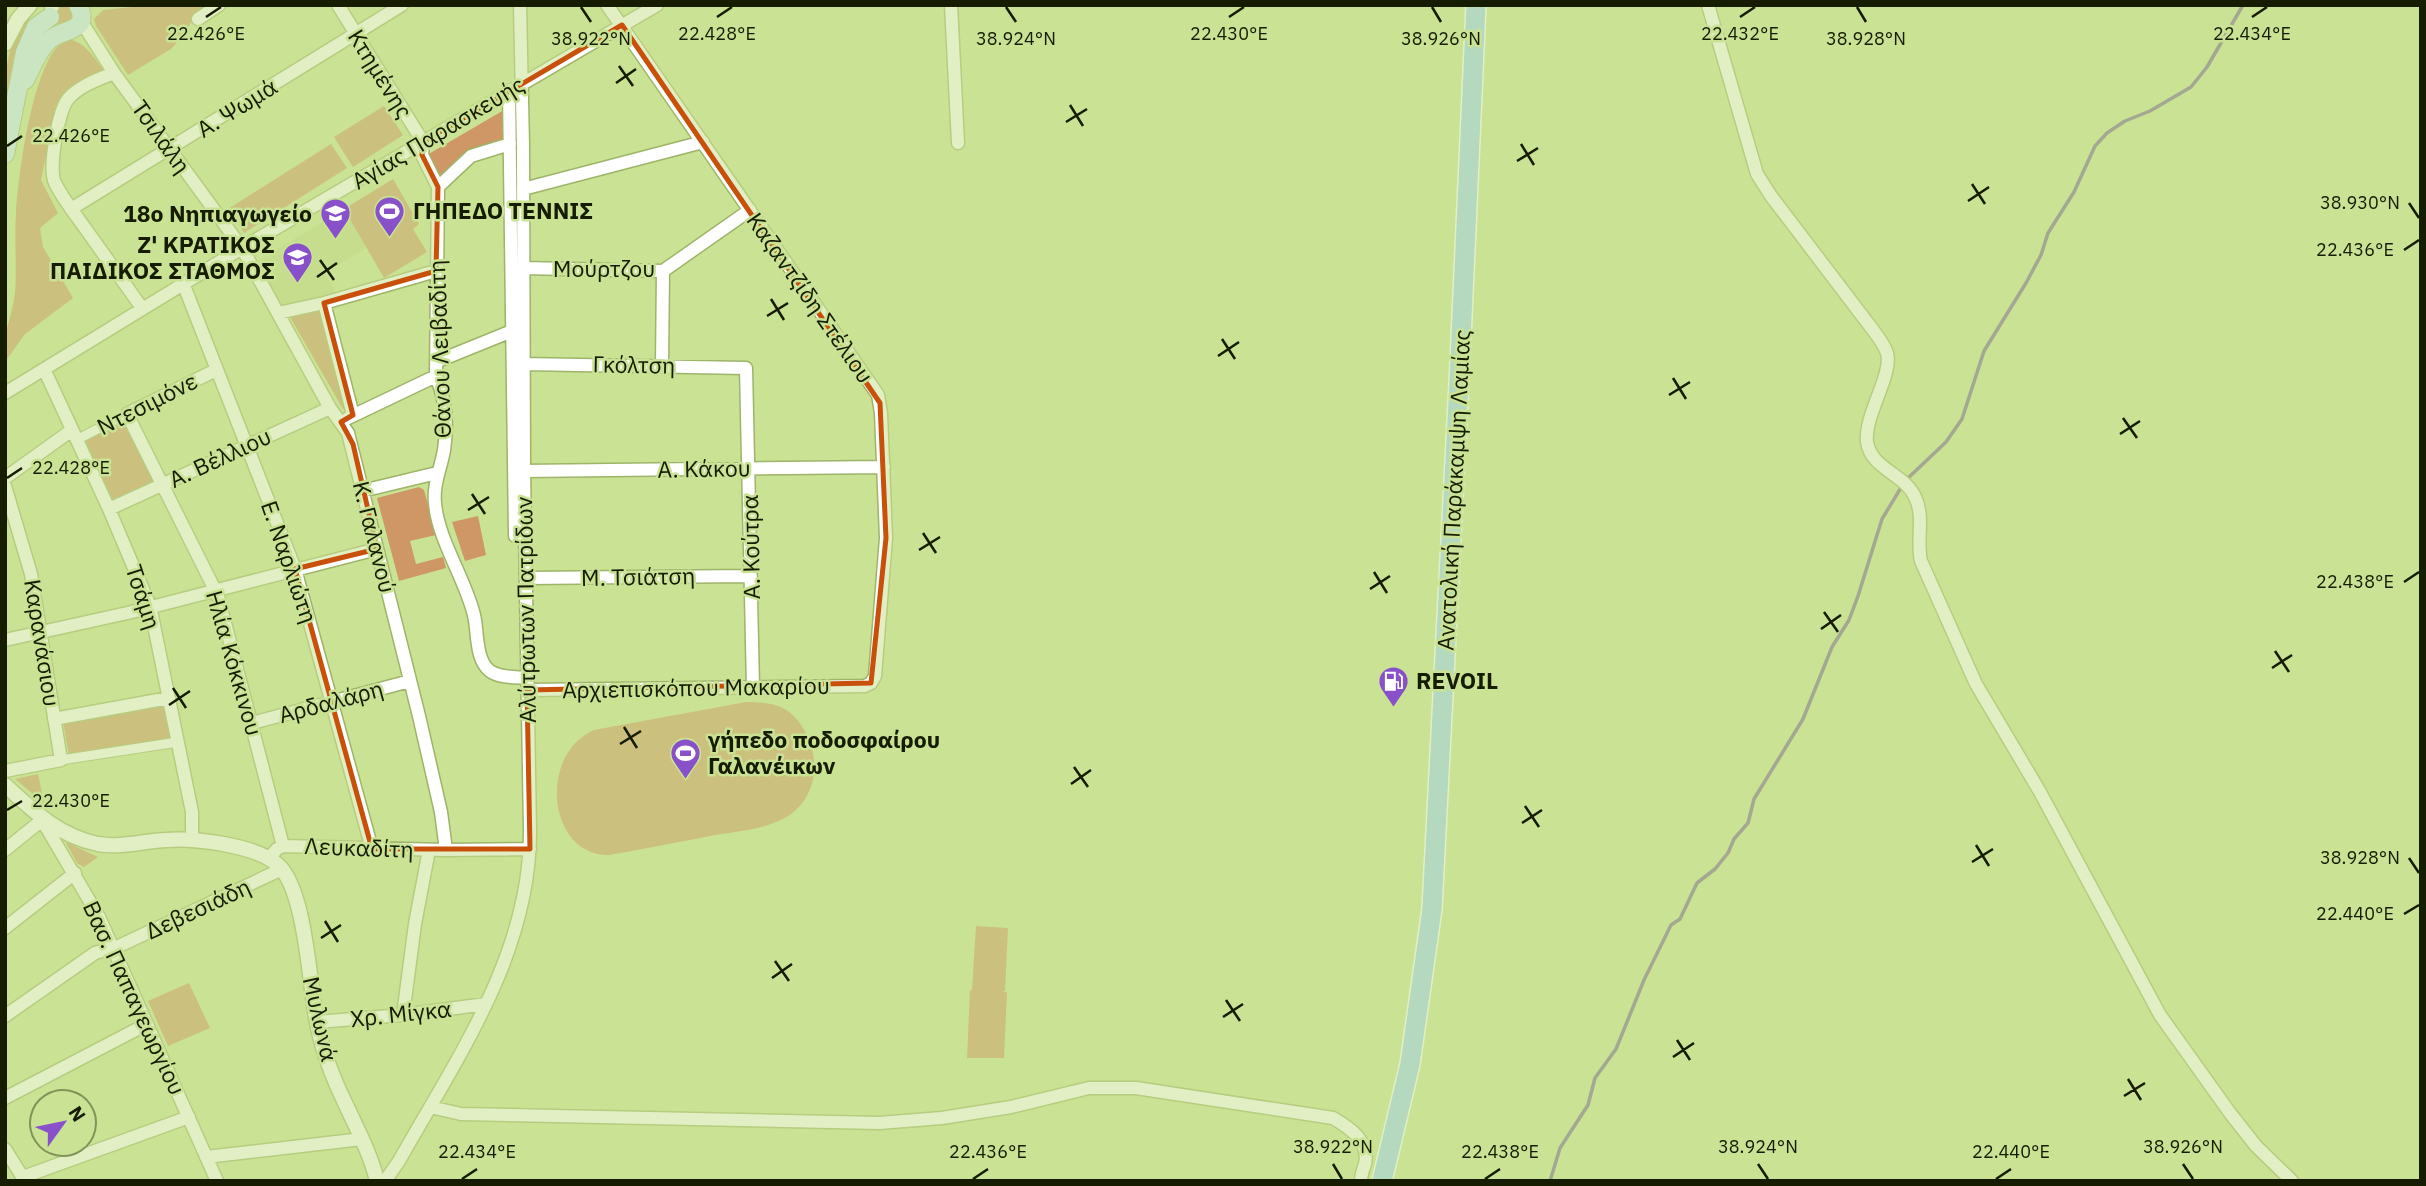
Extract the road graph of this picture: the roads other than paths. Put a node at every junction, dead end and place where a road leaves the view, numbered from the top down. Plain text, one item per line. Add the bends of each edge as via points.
1 (30, 5) edge
2 (219, 5) edge
3 (338, 5) edge
4 (402, 5) edge
5 (520, 5) edge
6 (607, 5) edge
7 (657, 5) edge
8 (951, 5) edge
9 (1476, 5) edge
10 (1708, 5) edge
11 (52, 8) edge
12 (77, 18) edge
13 (198, 19) dead end
14 (622, 25) junction
15 (356, 34) junction
16 (5, 44) edge
17 (114, 73) junction
18 (522, 83) junction
19 (509, 91) junction
20 (17, 96) junction
21 (423, 142) junction
22 (702, 142) junction
23 (958, 143) dead end
24 (510, 144) junction
25 (169, 150) junction
26 (5, 154) edge
27 (438, 187) junction
28 (523, 189) junction
29 (71, 209) junction
30 (750, 210) junction
31 (242, 248) junction
32 (523, 268) junction
33 (436, 271) junction
34 (663, 271) junction
35 (184, 283) junction
36 (324, 303) junction
37 (142, 308) junction
38 (278, 313) junction
39 (512, 331) junction
40 (438, 361) junction
41 (523, 364) junction
42 (662, 365) junction
43 (744, 366) joint
44 (44, 369) junction
45 (216, 370) junction
46 (436, 376) junction
47 (5, 393) edge
48 (330, 408) junction
49 (127, 414) junction
50 (353, 415) junction
51 (341, 422) junction
52 (75, 434) junction
53 (246, 444) junction
54 (884, 467) junction
55 (750, 468) junction
56 (524, 471) junction
57 (437, 473) junction
58 (5, 478) edge
59 (161, 485) junction
60 (5, 486) edge
61 (362, 491) junction
62 (109, 509) junction
63 (515, 536) dead end
64 (377, 549) junction
65 (295, 569) junction
66 (751, 576) junction
67 (526, 578) junction
68 (215, 589) junction
69 (150, 606) junction
70 (40, 633) junction
71 (5, 640) edge
72 (410, 681) junction
73 (527, 684) junction
74 (865, 686) joint
75 (752, 687) junction
76 (169, 698) junction
77 (333, 703) junction
78 (54, 719) junction
79 (252, 723) junction
80 (178, 742) junction
81 (61, 760) junction
82 (5, 771) edge
83 (8, 792) edge
84 (42, 820) junction
85 (192, 841) junction
86 (283, 846) junction
87 (5, 849) edge
88 (372, 849) junction
89 (530, 849) junction
90 (429, 850) junction
91 (446, 850) junction
92 (269, 858) junction
93 (282, 869) junction
94 (75, 873) junction
95 (5, 928) edge
96 (113, 948) junction
97 (486, 1004) junction
98 (403, 1015) junction
99 (5, 1016) edge
100 (317, 1022) junction
101 (147, 1024) junction
102 (5, 1098) edge
103 (430, 1107) junction
104 (189, 1116) junction
105 (362, 1139) junction
106 (5, 1149) edge
107 (206, 1157) junction
108 (5, 1176) edge
109 (23, 1177) edge
110 (217, 1181) edge
111 (377, 1181) edge
112 (385, 1181) edge
113 (1361, 1181) edge
114 (1382, 1181) edge
115 (2292, 1181) edge

1 - 16 street
2 - 13 street
3 - 15 street, Κτημένης
4 - 15 street, Α. Ψωμά
5 - 18 street, Αλύτρωτων Πατρίδων
6 - 14 street, Καζαντζίδη Στέλιου
7 - 14 street, Αγίας Παρασκευής
8 - 23 street
9 - 114 main road, Ανατολική Παράκαμψη Λαμίας via 1429,947 1410,1064
10 - 115 street via 1757,174 1886,350 1868,446 1874,458 1905,482 1917,500 1921,561 1964,662 2160,1015 2256,1146
11 - 12 main road via 54,27
11 - 20 main road via 28,44
12 - 17 street, Τσιλάλη via 84,38
12 - 20 main road via 40,51
14 - 18 street, Αγίας Παρασκευής
14 - 22 street, Καζαντζίδη Στέλιου
15 - 21 street, Κτημένης
15 - 25 street, Α. Ψωμά
17 - 25 street, Τσιλάλη
17 - 29 street via 74,94 62,110 52,173
18 - 19 street, Αγίας Παρασκευής
18 - 28 street, Αλύτρωτων Πατρίδων
19 - 21 street, Αγίας Παρασκευής
19 - 24 street
20 - 26 main road
21 - 27 street, Θάνου Λειβαδίτη via 422,155
21 - 31 street, Αγίας Παρασκευής
22 - 28 street
22 - 30 street, Καζαντζίδη Στέλιου
24 - 27 street via 471,156
24 - 39 street
25 - 29 street, Α. Ψωμά
25 - 31 street, Τσιλάλη
27 - 33 street, Θάνου Λειβαδίτη
28 - 32 street, Αλύτρωτων Πατρίδων
29 - 37 street
30 - 34 street, Μούρτζου
30 - 54 street, Καζαντζίδη Στέλιου via 878,396
31 - 35 street, Αγίας Παρασκευής
31 - 38 street, Κ. Γαλανού
32 - 34 street, Μούρτζου
32 - 41 street, Αλύτρωτων Πατρίδων
33 - 36 street
33 - 40 street, Θάνου Λειβαδίτη
34 - 42 street
35 - 37 street, Αγίας Παρασκευής
35 - 45 street, Ε. Ναρλιώτη
36 - 38 street
36 - 50 street
37 - 44 street, Αγίας Παρασκευής
38 - 48 street, Κ. Γαλανού
39 - 40 street
39 - 63 street
40 - 46 street, Θάνου Λειβαδίτη
41 - 42 street, Γκόλτση
41 - 56 street, Αλύτρωτων Πατρίδων
42 - 43 street, Γκόλτση
43 - 55 street, Α. Κούτρα
44 - 47 street, Αγίας Παρασκευής
44 - 52 street, Τσάμη
45 - 49 street, Ντεσιμόνε
45 - 53 street, Ε. Ναρλιώτη
46 - 50 street
46 - 57 street, Θάνου Λειβαδίτη via 446,410 444,450
48 - 51 street, Κ. Γαλανού
48 - 53 street, Α. Βέλλιου
49 - 52 street, Ντεσιμόνε
49 - 59 street, Ηλία Κόκκινου
50 - 51 street
51 - 61 street, Κ. Γαλανού via 353,444
52 - 58 street
52 - 62 street, Τσάμη
53 - 59 street, Α. Βέλλιου
53 - 65 street, Ε. Ναρλιώτη
54 - 55 street, Α. Κάκου
54 - 74 street, Καζαντζίδη Στέλιου via 886,559 875,676
55 - 56 street, Α. Κάκου
55 - 66 street, Α. Κούτρα
56 - 67 street, Αλύτρωτων Πατρίδων
57 - 61 street
57 - 73 street, Θάνου Λειβαδίτη via 438,519 472,607 481,658 490,672
59 - 62 street, Α. Βέλλιου
59 - 68 street, Ηλία Κόκκινου
60 - 70 street, Καρανάσιου via 32,574
61 - 64 street, Κ. Γαλανού
62 - 69 street, Τσάμη
64 - 65 street
64 - 72 street, Κ. Γαλανού
65 - 68 street
65 - 77 street, Ε. Ναρλιώτη
66 - 67 street, Μ. Τσιάτση
66 - 75 street, Α. Κούτρα
67 - 73 street, Αλύτρωτων Πατρίδων
68 - 69 street
68 - 79 street, Ηλία Κόκκινου
69 - 70 street
69 - 76 street, Τσάμη
70 - 71 street
70 - 78 street, Καρανάσιου
72 - 77 street, Αρδαλάρη
72 - 91 street, Κ. Γαλανού
73 - 75 street, Αρχιεπισκόπου Μακαρίου
73 - 89 street, Αλύτρωτων Πατρίδων
74 - 75 street, Αρχιεπισκόπου Μακαρίου
76 - 78 street
76 - 80 street, Τσάμη
77 - 79 street, Αρδαλάρη
77 - 88 street, Ε. Ναρλιώτη
78 - 81 street, Καρανάσιου
79 - 86 street, Ηλία Κόκκινου
80 - 81 street
80 - 85 street, Τσάμη via 194,822
81 - 82 street
83 - 84 street
84 - 85 street via 106,845
84 - 87 street
84 - 94 street, Βασ. Παπαγεωργίου
85 - 92 street
86 - 88 street, Λευκαδίτη
86 - 92 street, Λευκαδίτη
88 - 90 street, Λευκαδίτη
89 - 91 street, Λευκαδίτη
89 - 97 street, Αλύτρωτων Πατρίδων via 513,940
90 - 91 street, Λευκαδίτη
90 - 98 street
92 - 93 street, Μυλωνά
93 - 96 street, Δεβεσιάδη
93 - 100 street, Μυλωνά via 299,904
94 - 95 street
94 - 96 street, Βασ. Παπαγεωργίου
96 - 99 street, Δεβεσιάδη via 95,953
96 - 101 street, Βασ. Παπαγεωργίου
97 - 98 street, Χρ. Μίγκα
97 - 103 street, Αλύτρωτων Πατρίδων
98 - 100 street, Χρ. Μίγκα
100 - 105 street, Μυλωνά via 327,1061
101 - 102 street
101 - 104 street, Βασ. Παπαγεωργίου
103 - 112 street, Αλύτρωτων Πατρίδων
103 - 113 street via 461,1115 879,1123 1011,1107 1089,1088 1136,1088 1333,1118 1360,1139 1366,1161
104 - 107 street, Βασ. Παπαγεωργίου
104 - 109 street
105 - 107 street
105 - 111 street, Μυλωνά
106 - 109 street
107 - 110 street, Βασ. Παπαγεωργίου
108 - 109 street

